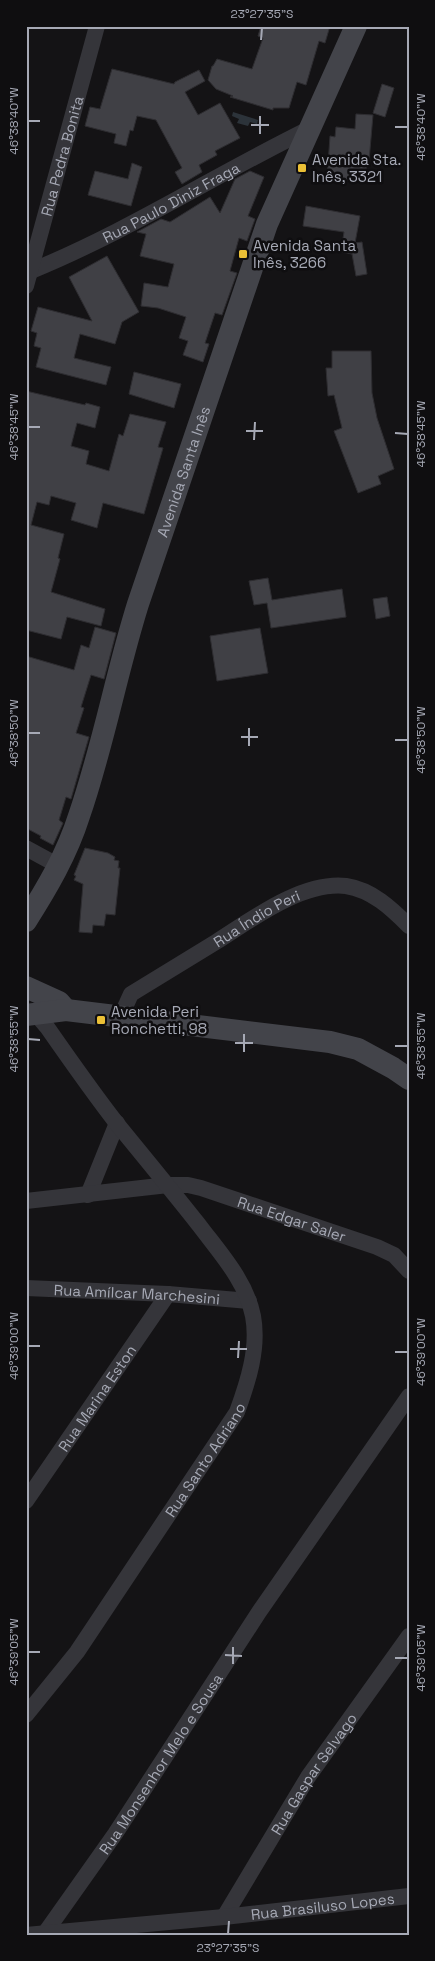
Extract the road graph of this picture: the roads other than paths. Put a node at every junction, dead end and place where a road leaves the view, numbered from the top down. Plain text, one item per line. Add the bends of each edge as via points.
1 (97, 26) edge
2 (356, 26) edge
3 (309, 129) junction
4 (28, 278) edge
5 (26, 848) edge
6 (59, 866) junction
7 (26, 921) edge
8 (409, 926) edge
9 (26, 987) edge
10 (66, 1010) junction
11 (29, 1013) edge
12 (121, 1016) junction
13 (409, 1079) edge
14 (117, 1123) junction
15 (168, 1185) junction
16 (88, 1195) junction
17 (26, 1201) edge
18 (409, 1271) edge
19 (26, 1288) edge
20 (168, 1294) junction
21 (249, 1301) junction
22 (409, 1396) edge
23 (26, 1501) edge
24 (409, 1636) edge
25 (26, 1715) edge
26 (409, 1896) edge
27 (224, 1916) junction
28 (45, 1933) junction
29 (26, 1935) edge

1 - 4 street, Rua Pedra Bonita
2 - 3 main road, Avenida Santa Inês
3 - 4 street, Rua Paulo Diniz Fraga
3 - 6 main road, Avenida Santa Inês via 267,224 235,316 124,650 79,818
5 - 6 street
6 - 7 main road, Avenida Santa Inês
8 - 12 street, Rua Índio Peri via 373,896 357,888 328,886 299,894 132,994
9 - 10 main road via 59,1002
10 - 11 main road
10 - 12 main road
11 - 14 street, Rua Santo Adriano via 47,1027
12 - 13 main road via 330,1042 358,1049
14 - 15 street, Rua Santo Adriano
14 - 16 street
15 - 16 street, Rua Edgar Saler
15 - 18 street, Rua Edgar Saler via 201,1188 377,1247 394,1255
15 - 21 street, Rua Santo Adriano via 226,1260
16 - 17 street, Rua Edgar Saler
19 - 20 street, Rua Amílcar Marchesini
20 - 21 street, Rua Amílcar Marchesini
20 - 23 street, Rua Marina Eston
21 - 25 street, Rua Santo Adriano via 254,1341 251,1368 237,1412 77,1652
22 - 28 street, Rua Monsenhor Melo e Sousa via 264,1604 115,1834
24 - 27 street, Rua Gaspar Selvago via 308,1777
26 - 27 street, Rua Brasiluso Lopes
27 - 28 street, Rua Brasiluso Lopes
28 - 29 street, Rua Brasiluso Lopes

